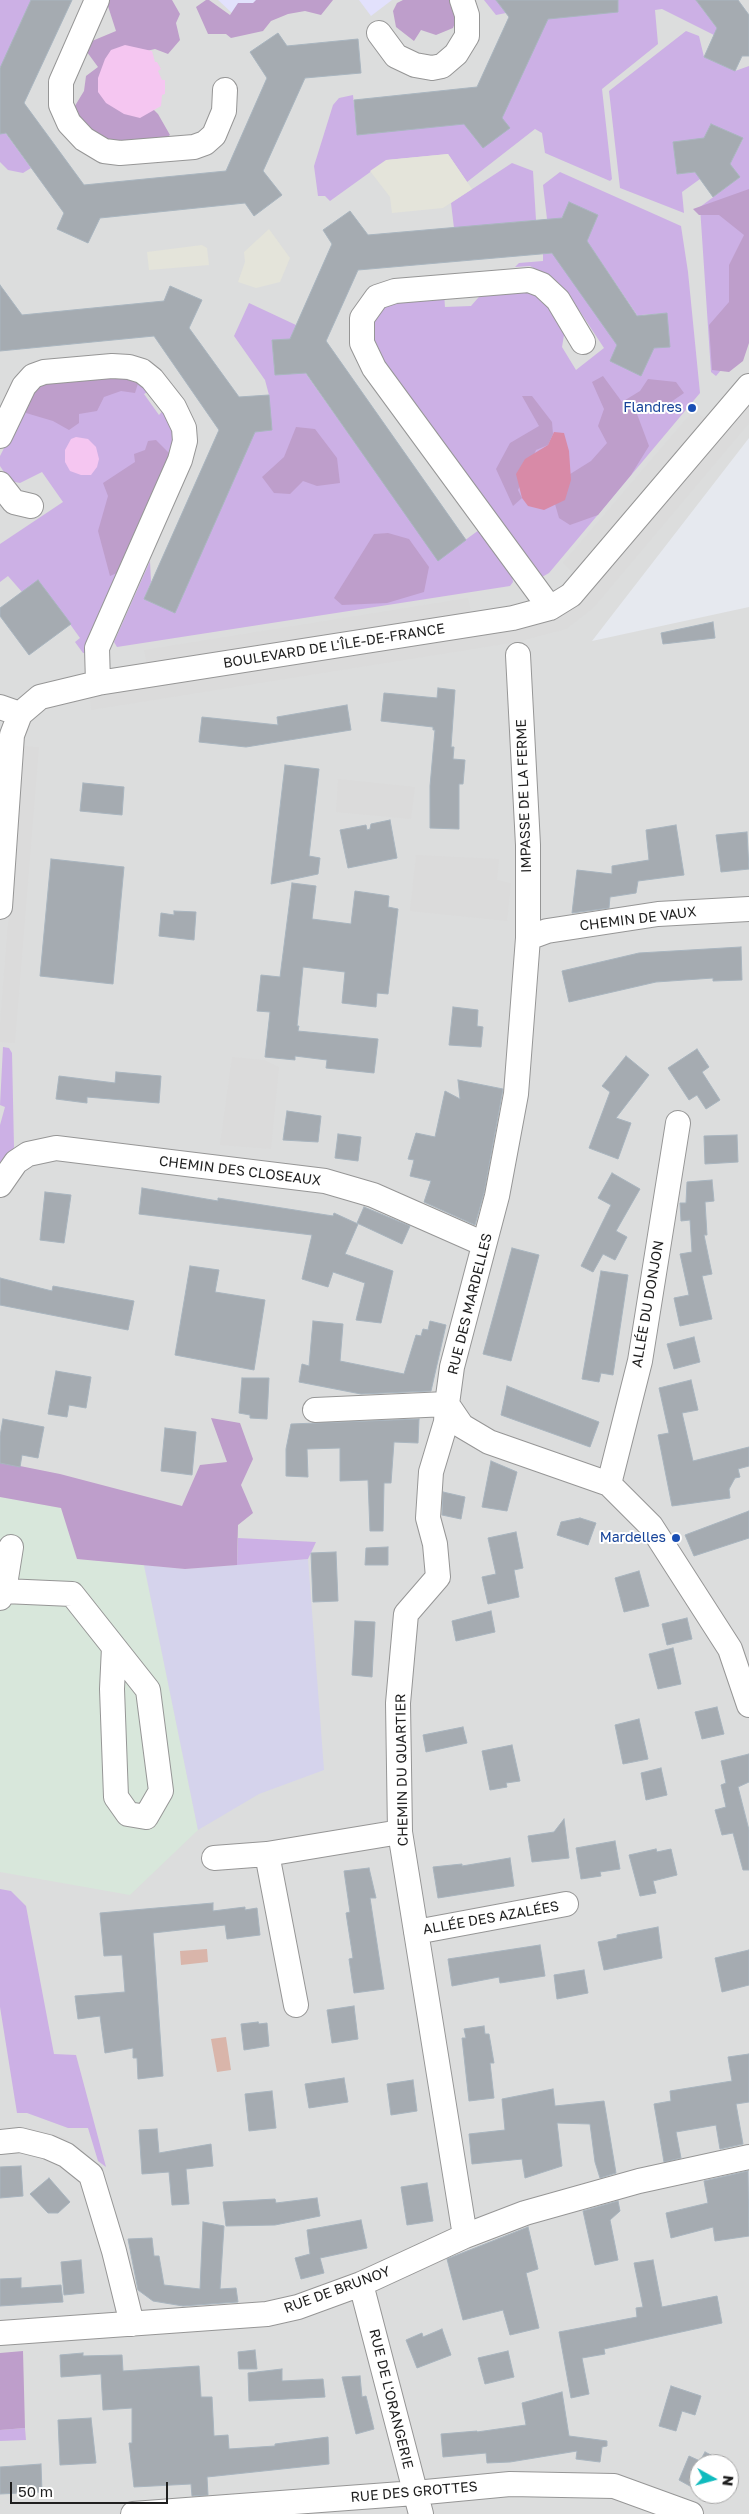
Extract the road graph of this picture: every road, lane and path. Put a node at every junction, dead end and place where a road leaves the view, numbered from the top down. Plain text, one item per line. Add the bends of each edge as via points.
1 (96, 0) edge
2 (462, 0) edge
3 (379, 33) dead end
4 (225, 90) dead end
5 (584, 342) dead end
6 (749, 386) edge
7 (0, 436) edge
8 (0, 484) edge
9 (31, 506) dead end
10 (550, 608) junction
11 (518, 655) dead end
12 (98, 683) junction
13 (10, 710) edge
14 (0, 907) edge
15 (749, 909) edge
16 (528, 938) junction
17 (678, 1123) dead end
18 (0, 1185) edge
19 (484, 1244) junction
20 (448, 1404) junction
21 (314, 1410) dead end
22 (609, 1484) junction
23 (11, 1547) dead end
24 (2, 1595) edge
25 (114, 1647) junction
26 (749, 1705) edge
27 (400, 1832) junction
28 (268, 1854) junction
29 (214, 1858) dead end
30 (566, 1904) dead end
31 (416, 1932) junction
32 (296, 2005) dead end
33 (0, 2142) edge
34 (749, 2157) edge
35 (465, 2236) junction
36 (361, 2284) junction
37 (132, 2324) junction
38 (0, 2333) edge
39 (418, 2504) edge
40 (133, 2514) edge
41 (691, 2514) edge

1 - 4 street via 61,82 61,105 69,123 84,139 104,151 120,153 194,147 214,135 224,111
2 - 3 street via 467,15 467,36 456,54 442,66 415,65 396,56
5 - 10 street via 558,300 542,285 528,280 395,290 377,297 362,318 362,343 374,368
6 - 10 street, BOULEVARD DE L'ÎLE-DE-FRANCE via 571,595
7 - 12 street via 24,386 33,376 44,372 112,366 142,371 174,407 184,428 185,441 180,460 97,648
8 - 9 street via 14,502
10 - 12 street, BOULEVARD DE L'ÎLE-DE-FRANCE via 513,618
11 - 16 street, IMPASSE DE LA FERME via 528,845
12 - 13 street, BOULEVARD DE L'ÎLE-DE-FRANCE via 40,697
13 - 14 street, BOULEVARD DE L'ÎLE-DE-FRANCE via 12,735
15 - 16 street, CHEMIN DE VAUX via 658,914 548,931
16 - 19 street, RUE DES MARDELLES via 516,1094 497,1196
17 - 22 street, ALLÉE DU DONJON via 640,1361
18 - 19 street, CHEMIN DES CLOSEAUX via 16,1162 28,1154 56,1148 325,1181 373,1195
19 - 20 street, RUE DES MARDELLES via 452,1367
20 - 21 street
20 - 22 street via 462,1426 489,1442
20 - 27 street, CHEMIN DU QUARTIER via 432,1472 428,1518 435,1544 438,1577 406,1614 398,1703
22 - 26 street via 651,1526 730,1649
23 - 24 street
24 - 25 street via 72,1594
25 - 25 street via 112,1689 116,1797 128,1814 146,1817 161,1790 148,1690
27 - 28 street
27 - 31 street, CHEMIN DU QUARTIER
28 - 29 street
28 - 32 street
30 - 31 street, ALLÉE DES AZALÉES
31 - 35 street, CHEMIN DU QUARTIER
33 - 37 street via 20,2140 48,2147 66,2154 90,2175 112,2242
34 - 35 street, RUE DE BRUNOY via 639,2181 525,2213
35 - 36 street, RUE DE BRUNOY
36 - 37 street, RUE DE BRUNOY via 298,2307 267,2314
36 - 39 street, RUE DE L'ORANGERIE
37 - 38 street, RUE DE BRUNOY
39 - 40 street, RUE DES GROTTES
39 - 41 street, RUE DES GROTTES via 510,2484 614,2486

